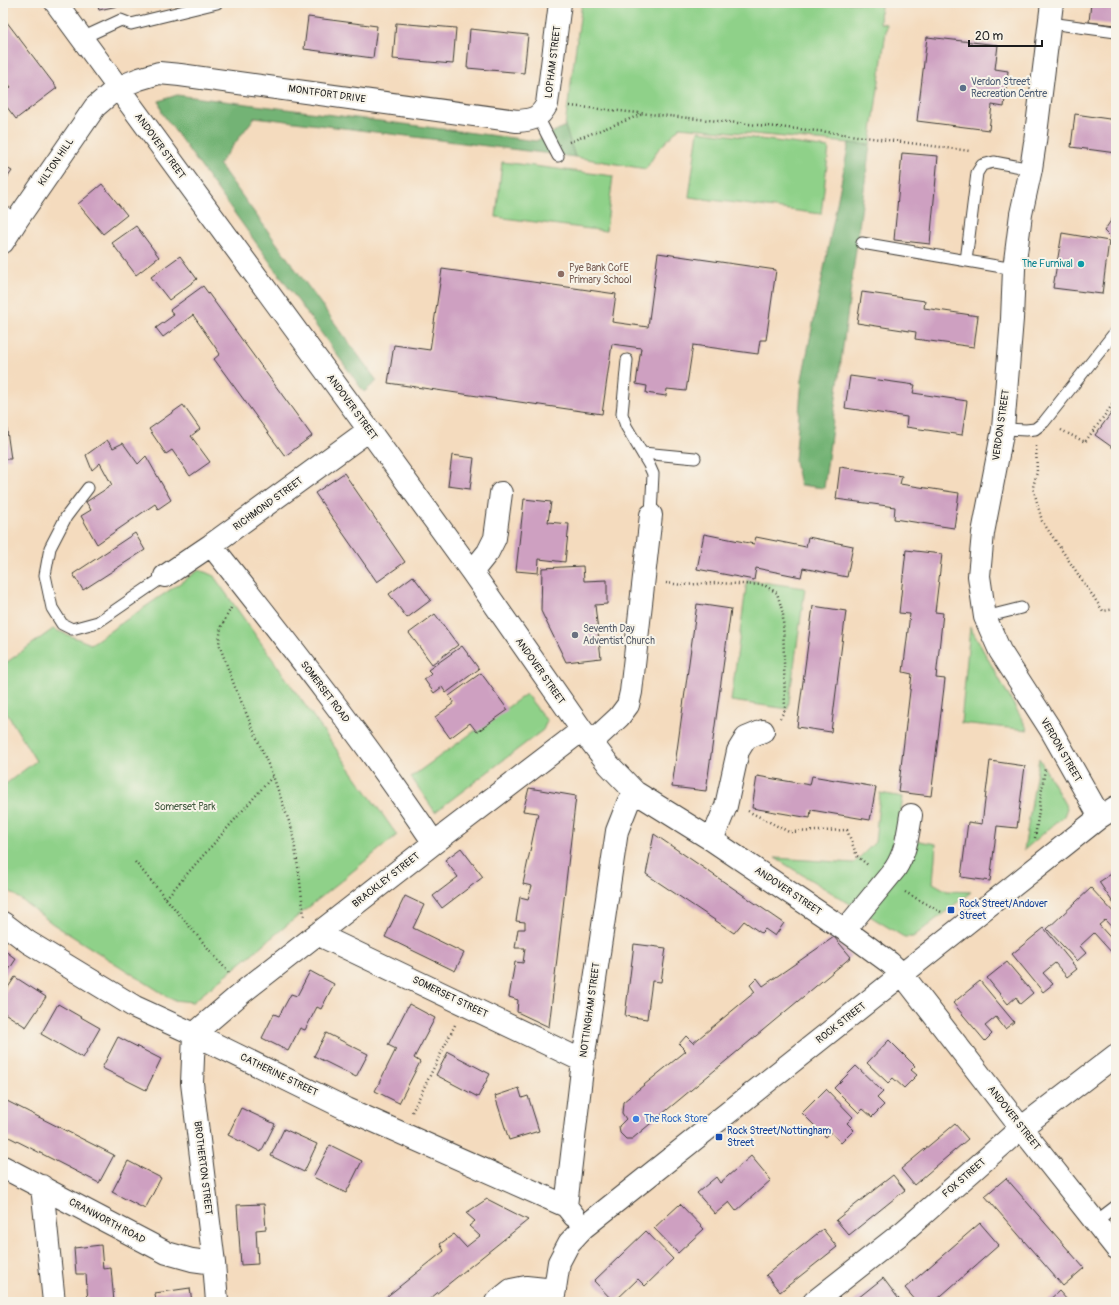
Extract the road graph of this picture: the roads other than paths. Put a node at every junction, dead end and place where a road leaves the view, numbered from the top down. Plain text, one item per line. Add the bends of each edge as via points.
1 (56, 3) edge
2 (217, 3) edge
3 (560, 3) edge
4 (1051, 13) edge
5 (1116, 32) edge
6 (82, 38) junction
7 (117, 88) junction
8 (542, 110) junction
9 (556, 152) road end
10 (1031, 169) junction
11 (10, 216) edge
12 (3, 242) edge
13 (862, 244) dead end
14 (966, 261) junction
15 (1014, 269) junction
16 (1116, 331) edge
17 (627, 360) dead end
18 (1002, 429) junction
19 (369, 430) junction
20 (642, 454) junction
21 (695, 458) dead end
22 (88, 488) dead end
23 (501, 493) dead end
24 (651, 515) joint
25 (212, 545) junction
26 (472, 572) junction
27 (165, 576) joint
28 (1021, 608) dead end
29 (985, 617) junction
30 (762, 731) road end
31 (587, 736) junction
32 (635, 792) junction
33 (1108, 812) edge
34 (911, 815) dead end
35 (712, 840) junction
36 (434, 843) junction
37 (3, 923) edge
38 (845, 930) junction
39 (316, 934) junction
40 (902, 974) junction
41 (194, 1034) junction
42 (1116, 1055) edge
43 (583, 1061) junction
44 (1021, 1128) junction
45 (3, 1167) edge
46 (42, 1186) junction
47 (566, 1206) junction
48 (1116, 1206) edge
49 (1095, 1222) junction
50 (576, 1235) junction
51 (1116, 1248) edge
52 (214, 1263) junction
53 (554, 1296) edge
54 (54, 1302) edge
55 (217, 1302) edge
56 (496, 1302) edge
57 (814, 1302) edge

1 - 6 street, ANDOVER STREET
2 - 6 lane via 132,24 121,20
3 - 8 street, LOPHAM STREET
4 - 5 lane
4 - 10 street, VERDON STREET
6 - 7 street, ANDOVER STREET
7 - 8 street, MONTFORT DRIVE via 159,74 180,75 517,121 528,121
7 - 11 street, KILTON HILL via 95,107
7 - 19 street, ANDOVER STREET
8 - 9 lane
10 - 14 lane via 994,162 982,165 977,173
10 - 15 street, VERDON STREET via 1021,214
11 - 12 street, KILTON HILL
13 - 14 lane
14 - 15 lane
15 - 18 street, VERDON STREET
16 - 18 lane via 1044,422 1035,429
17 - 20 lane via 622,414
18 - 29 street, VERDON STREET via 983,533 979,576
19 - 25 street, RICHMOND STREET
19 - 26 street, ANDOVER STREET
20 - 21 lane
20 - 24 lane via 653,474
22 - 27 lane via 66,517 50,548 44,575 52,608 62,624 72,629 98,622
23 - 26 street via 495,538 488,552
24 - 31 street via 628,705 618,717
25 - 27 street, RICHMOND STREET
25 - 36 street, SOMERSET ROAD via 366,746
26 - 31 street, ANDOVER STREET
28 - 29 lane
29 - 33 street, VERDON STREET via 1000,651
30 - 35 street via 746,738 738,751 727,800
31 - 32 street, ANDOVER STREET via 609,765
31 - 36 street, BRACKLEY STREET
32 - 35 street, ANDOVER STREET
32 - 43 street, NOTTINGHAM STREET via 617,830
33 - 40 street, ROCK STREET
34 - 38 street via 907,845 902,859
35 - 38 street, ANDOVER STREET
36 - 39 street, BRACKLEY STREET
37 - 41 street, CATHERINE STREET via 28,942 135,1007
38 - 40 street, ANDOVER STREET
39 - 41 street, BRACKLEY STREET
39 - 43 street, SOMERSET STREET
40 - 44 street, ANDOVER STREET
40 - 50 street, ROCK STREET
41 - 47 street, CATHERINE STREET via 347,1109
41 - 52 street, BROTHERTON STREET via 192,1083
42 - 44 street, FOX STREET
43 - 47 street, NOTTINGHAM STREET
44 - 49 street, ANDOVER STREET
44 - 57 street, FOX STREET via 903,1232
45 - 46 street, CRANWORTH ROAD
46 - 52 street, CRANWORTH ROAD via 167,1253
46 - 54 street
47 - 50 street
48 - 49 lane
49 - 51 street, ANDOVER STREET
50 - 53 street via 559,1262
52 - 55 street, BROTHERTON STREET
53 - 56 street via 526,1287 511,1290

